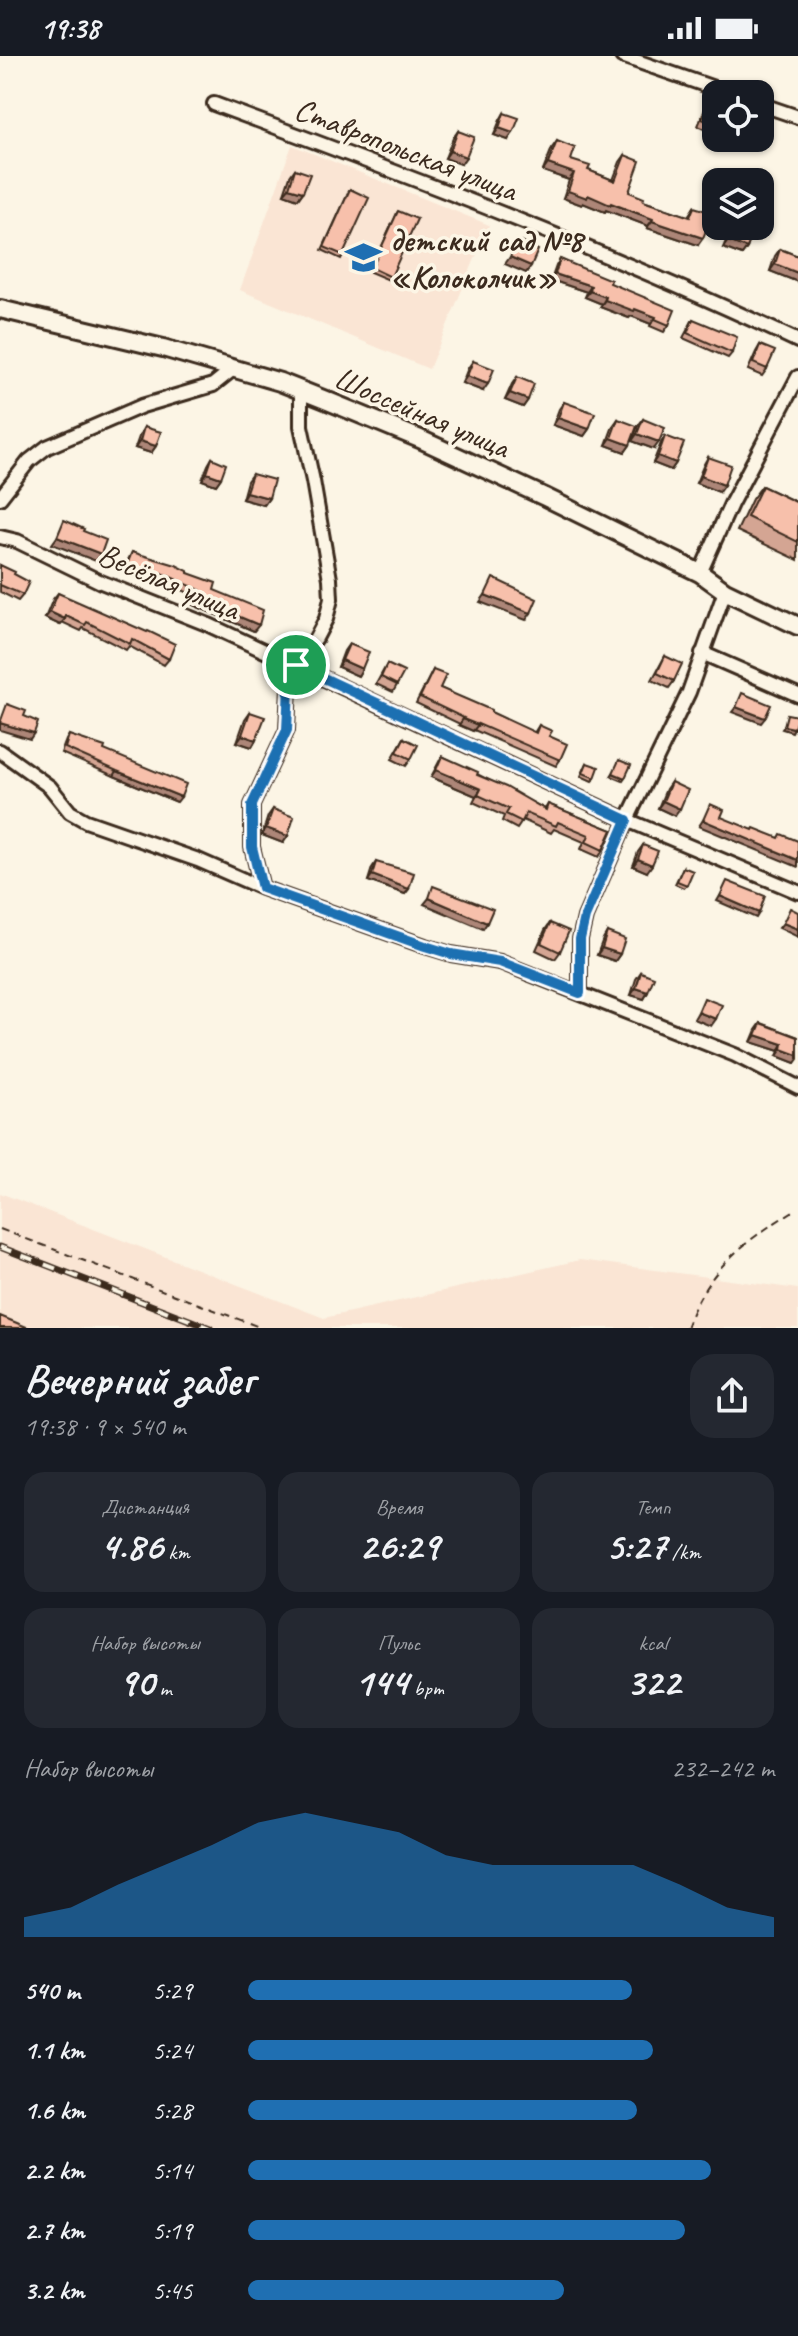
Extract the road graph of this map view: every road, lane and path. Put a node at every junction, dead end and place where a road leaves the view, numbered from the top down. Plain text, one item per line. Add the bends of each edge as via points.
1 (622, 56) edge
2 (702, 84) edge
3 (214, 104) dead end
4 (774, 109) edge
5 (798, 117) edge
6 (0, 309) edge
7 (798, 341) edge
8 (233, 369) junction
9 (798, 377) edge
10 (301, 390) junction
11 (0, 498) edge
12 (0, 537) edge
13 (700, 573) junction
14 (725, 591) junction
15 (798, 626) edge
16 (702, 653) junction
17 (296, 665) junction
18 (798, 695) edge
19 (0, 751) edge
20 (627, 820) junction
21 (262, 888) junction
22 (798, 892) edge
23 (580, 993) junction
24 (798, 1087) edge
25 (798, 1208) edge
26 (0, 1229) edge
27 (262, 1328) edge
28 (686, 1328) edge

1 - 2 street
3 - 7 street, Ставропольская улица via 458,195
4 - 5 street
6 - 8 main road, Шоссейная улица
8 - 10 main road, Шоссейная улица
8 - 11 street via 213,385 142,406 47,447
9 - 13 street
10 - 13 main road, Шоссейная улица via 490,471
10 - 17 street via 301,426 331,599 316,638
12 - 17 street, Весёлая улица
13 - 14 main road, Шоссейная улица
14 - 15 main road, Шоссейная улица
14 - 16 street
16 - 18 street
16 - 20 street via 689,692
17 - 20 street, Весёлая улица
17 - 21 street via 287,730 252,805 252,847
19 - 21 street via 86,821
20 - 22 street, Весёлая улица
20 - 23 street via 585,917
21 - 23 street via 425,946 500,962
23 - 24 street via 735,1055
25 - 28 path via 726,1260 695,1301
26 - 27 path

